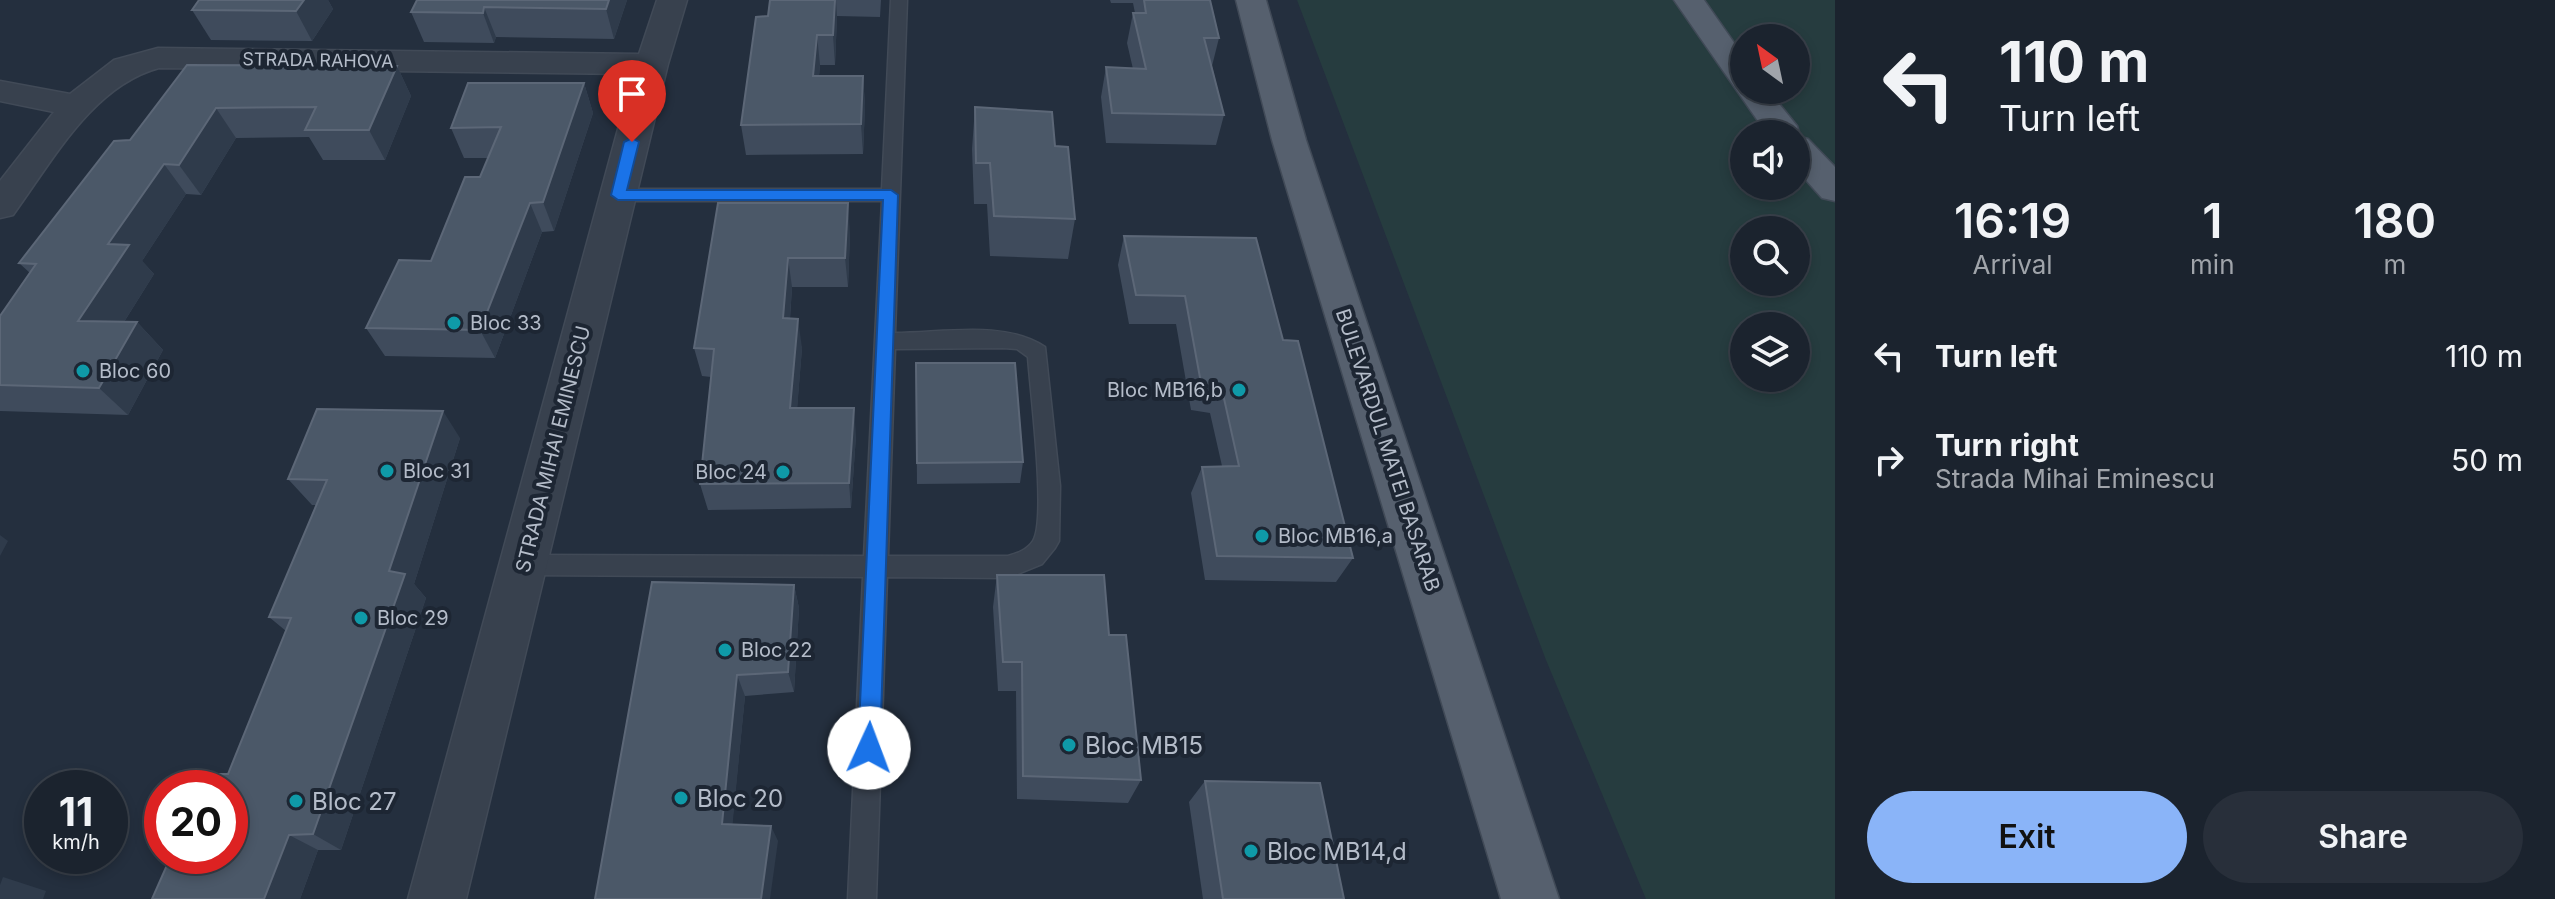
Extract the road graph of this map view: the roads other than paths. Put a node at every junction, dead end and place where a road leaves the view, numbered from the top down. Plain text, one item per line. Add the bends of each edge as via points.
1 (672, 0) edge
2 (899, 0) edge
3 (1251, 0) edge
4 (1689, 0) edge
5 (1730, 60) edge
6 (652, 64) junction
7 (0, 91) edge
8 (1762, 104) edge
9 (76, 106) junction
10 (1774, 120) edge
11 (1810, 162) edge
12 (1835, 189) edge
13 (618, 195) junction
14 (891, 195) junction
15 (0, 206) edge
16 (885, 341) junction
17 (523, 565) junction
18 (877, 567) junction
19 (437, 899) edge
20 (862, 899) edge
21 (1530, 899) edge

1 - 6 street, STRADA MIHAI EMINESCU
2 - 14 lane
3 - 21 main road, BULEVARDUL MATEI BASARAB via 1289,140
4 - 5 main road
6 - 9 street, STRADA RAHOVA via 158,58 125,67
6 - 13 street, STRADA MIHAI EMINESCU
7 - 9 street
8 - 10 main road
9 - 15 street, STRADA RAHOVA
11 - 12 main road
13 - 14 lane
13 - 17 street, STRADA MIHAI EMINESCU
14 - 16 lane
16 - 18 lane
16 - 18 lane via 1003,340 1022,342 1038,353 1049,486 1047,541 1034,557 1008,567
17 - 18 lane
17 - 19 street, STRADA MIHAI EMINESCU
18 - 20 lane

